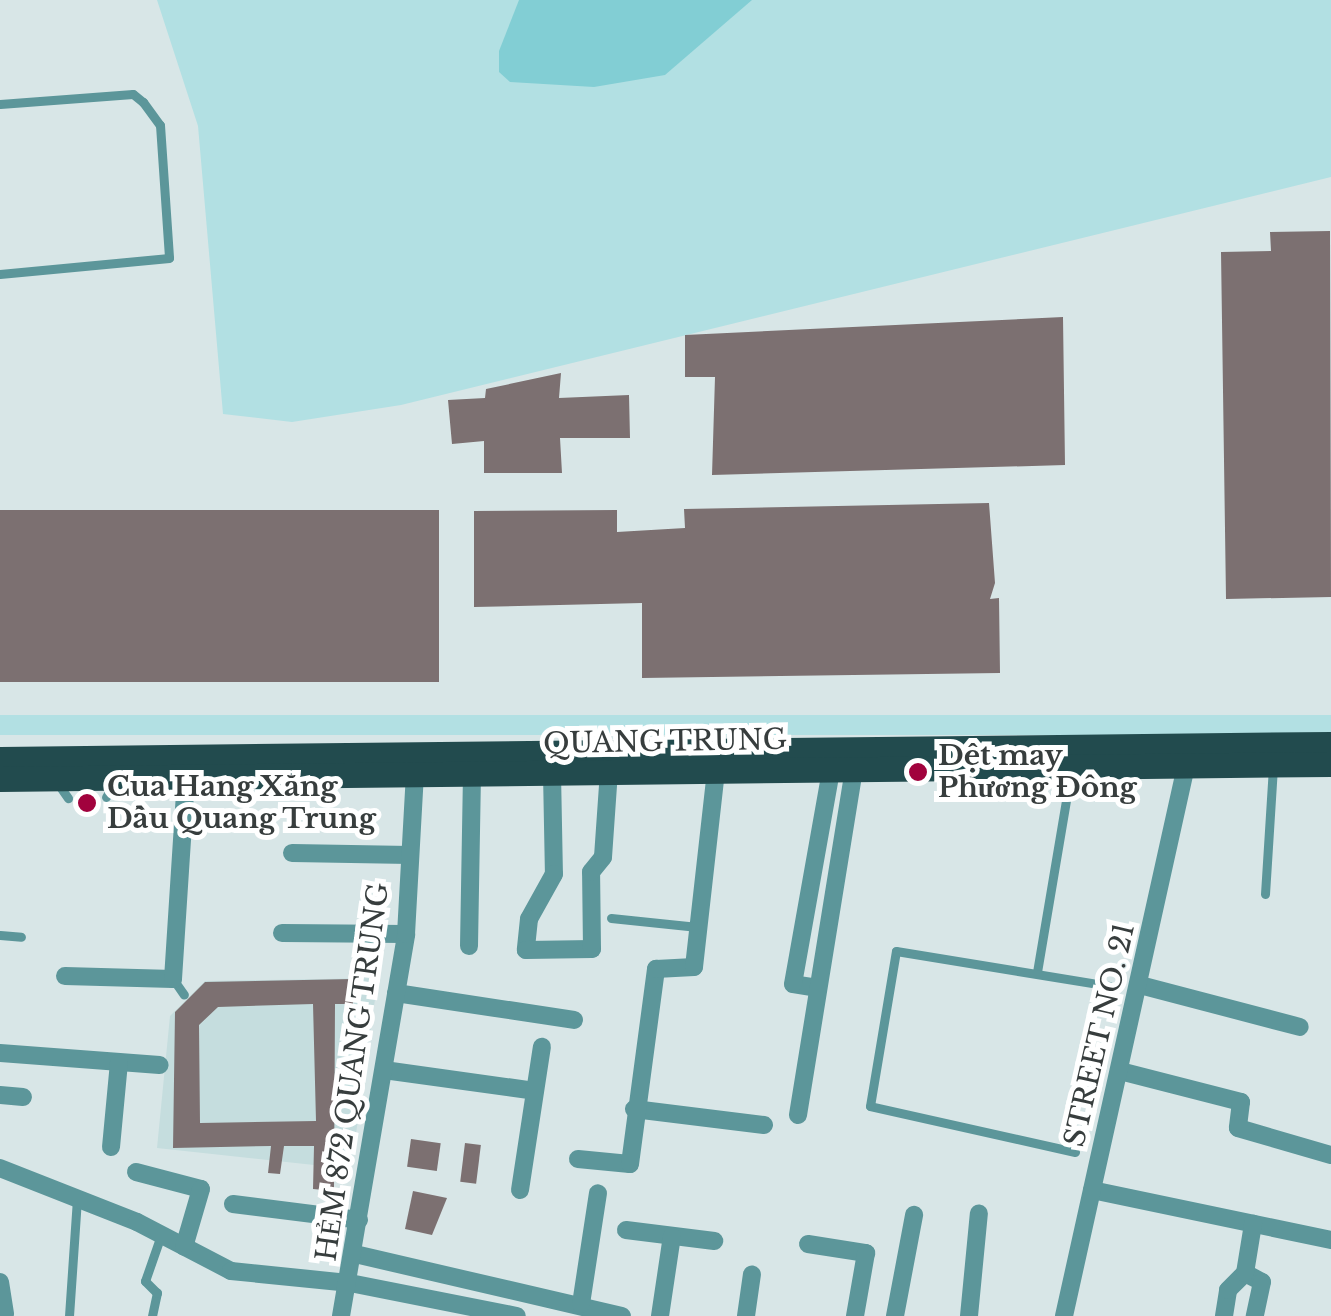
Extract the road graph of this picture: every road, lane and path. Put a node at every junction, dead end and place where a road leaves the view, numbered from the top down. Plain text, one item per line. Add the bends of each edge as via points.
1 (0, 104) edge
2 (0, 274) edge
3 (1331, 744) edge
4 (1187, 756) junction
5 (0, 759) edge
6 (1331, 764) edge
7 (1273, 765) junction
8 (1071, 767) junction
9 (843, 770) junction
10 (716, 771) junction
11 (609, 772) junction
12 (552, 773) junction
13 (472, 774) junction
14 (416, 775) junction
15 (186, 777) junction
16 (0, 780) edge
17 (292, 853) dead end
18 (410, 855) junction
19 (1265, 894) dead end
20 (611, 918) dead end
21 (698, 927) junction
22 (282, 933) dead end
23 (406, 934) junction
24 (0, 935) edge
25 (21, 937) dead end
26 (469, 946) dead end
27 (1037, 972) junction
28 (65, 976) dead end
29 (1140, 985) junction
30 (1110, 986) dead end
31 (818, 988) junction
32 (396, 993) junction
33 (574, 1020) dead end
34 (1300, 1028) dead end
35 (542, 1046) dead end
36 (0, 1053) edge
37 (119, 1062) junction
38 (160, 1065) dead end
39 (384, 1070) junction
40 (1120, 1071) junction
41 (535, 1091) junction
42 (0, 1095) edge
43 (24, 1097) dead end
44 (634, 1109) junction
45 (798, 1116) dead end
46 (764, 1125) dead end
47 (111, 1147) dead end
48 (1076, 1152) dead end
49 (1331, 1156) edge
50 (578, 1158) dead end
51 (0, 1168) edge
52 (136, 1172) dead end
53 (520, 1190) dead end
54 (1092, 1190) junction
55 (598, 1193) dead end
56 (77, 1199) junction
57 (233, 1204) dead end
58 (978, 1212) dead end
59 (914, 1215) dead end
60 (359, 1220) junction
61 (1253, 1224) junction
62 (626, 1230) dead end
63 (161, 1235) junction
64 (672, 1236) junction
65 (1331, 1240) edge
66 (714, 1241) dead end
67 (808, 1244) dead end
68 (184, 1247) junction
69 (355, 1254) junction
70 (752, 1274) dead end
71 (1245, 1274) junction
72 (0, 1282) edge
73 (350, 1284) junction
74 (581, 1304) junction
75 (6, 1314) edge
76 (69, 1316) edge
77 (152, 1316) edge
78 (341, 1316) edge
79 (517, 1316) edge
80 (622, 1316) edge
81 (660, 1316) edge
82 (746, 1316) edge
83 (855, 1316) edge
84 (895, 1316) edge
85 (969, 1316) edge
86 (1064, 1316) edge
87 (1224, 1316) edge
88 (1255, 1316) edge

1 - 2 lane via 133,94 143,102 160,125 169,258
3 - 4 main road, QUANG TRUNG
4 - 5 main road, QUANG TRUNG
4 - 7 main road, QUANG TRUNG
4 - 8 main road, QUANG TRUNG
4 - 29 street, STREET NO. 21
6 - 7 main road, QUANG TRUNG
7 - 19 lane
8 - 9 main road, QUANG TRUNG
8 - 27 lane
9 - 10 main road, QUANG TRUNG
9 - 31 street
9 - 31 street via 793,984
10 - 11 main road, QUANG TRUNG
10 - 21 street
11 - 12 main road, QUANG TRUNG
11 - 12 street via 602,857 591,872 592,950 526,950 529,919 554,874
12 - 13 main road, QUANG TRUNG
13 - 14 main road, QUANG TRUNG
13 - 26 street
14 - 15 main road, QUANG TRUNG
14 - 18 street, HẺM 872 QUANG TRUNG
15 - 16 main road, QUANG TRUNG via 112,788
15 - 28 street via 178,987
17 - 18 street
18 - 23 street, HẺM 872 QUANG TRUNG
20 - 21 lane
21 - 44 street via 694,968 656,969
22 - 23 street
23 - 32 street, HẺM 872 QUANG TRUNG
24 - 25 lane
27 - 30 lane
27 - 48 lane via 896,951 870,1106
29 - 34 street
29 - 40 street, STREET NO. 21
31 - 45 street
32 - 33 street
32 - 39 street, HẺM 872 QUANG TRUNG
35 - 41 street
36 - 37 street
37 - 38 street
37 - 47 street
39 - 41 street
39 - 60 street, HẺM 872 QUANG TRUNG
40 - 49 street via 1241,1102 1238,1128
40 - 54 street, STREET NO. 21
41 - 53 street
42 - 43 street
44 - 46 street
44 - 50 street via 630,1164
51 - 56 street
52 - 68 street via 201,1190
54 - 61 street
54 - 86 street, STREET NO. 21
55 - 74 street
56 - 63 street
56 - 76 lane
57 - 60 street
58 - 85 street
59 - 84 street
60 - 69 street, HẺM 872 QUANG TRUNG
61 - 65 street
61 - 71 street
62 - 64 street
63 - 68 street
63 - 77 lane via 145,1281 157,1293
64 - 66 street
64 - 81 street
67 - 83 street via 866,1254
68 - 73 street via 231,1271
69 - 73 street, HẺM 872 QUANG TRUNG
69 - 74 street
70 - 82 street
71 - 87 street via 1228,1290
71 - 88 street via 1262,1282
72 - 75 street
73 - 78 street, HẺM 872 QUANG TRUNG
73 - 79 street
74 - 80 street

